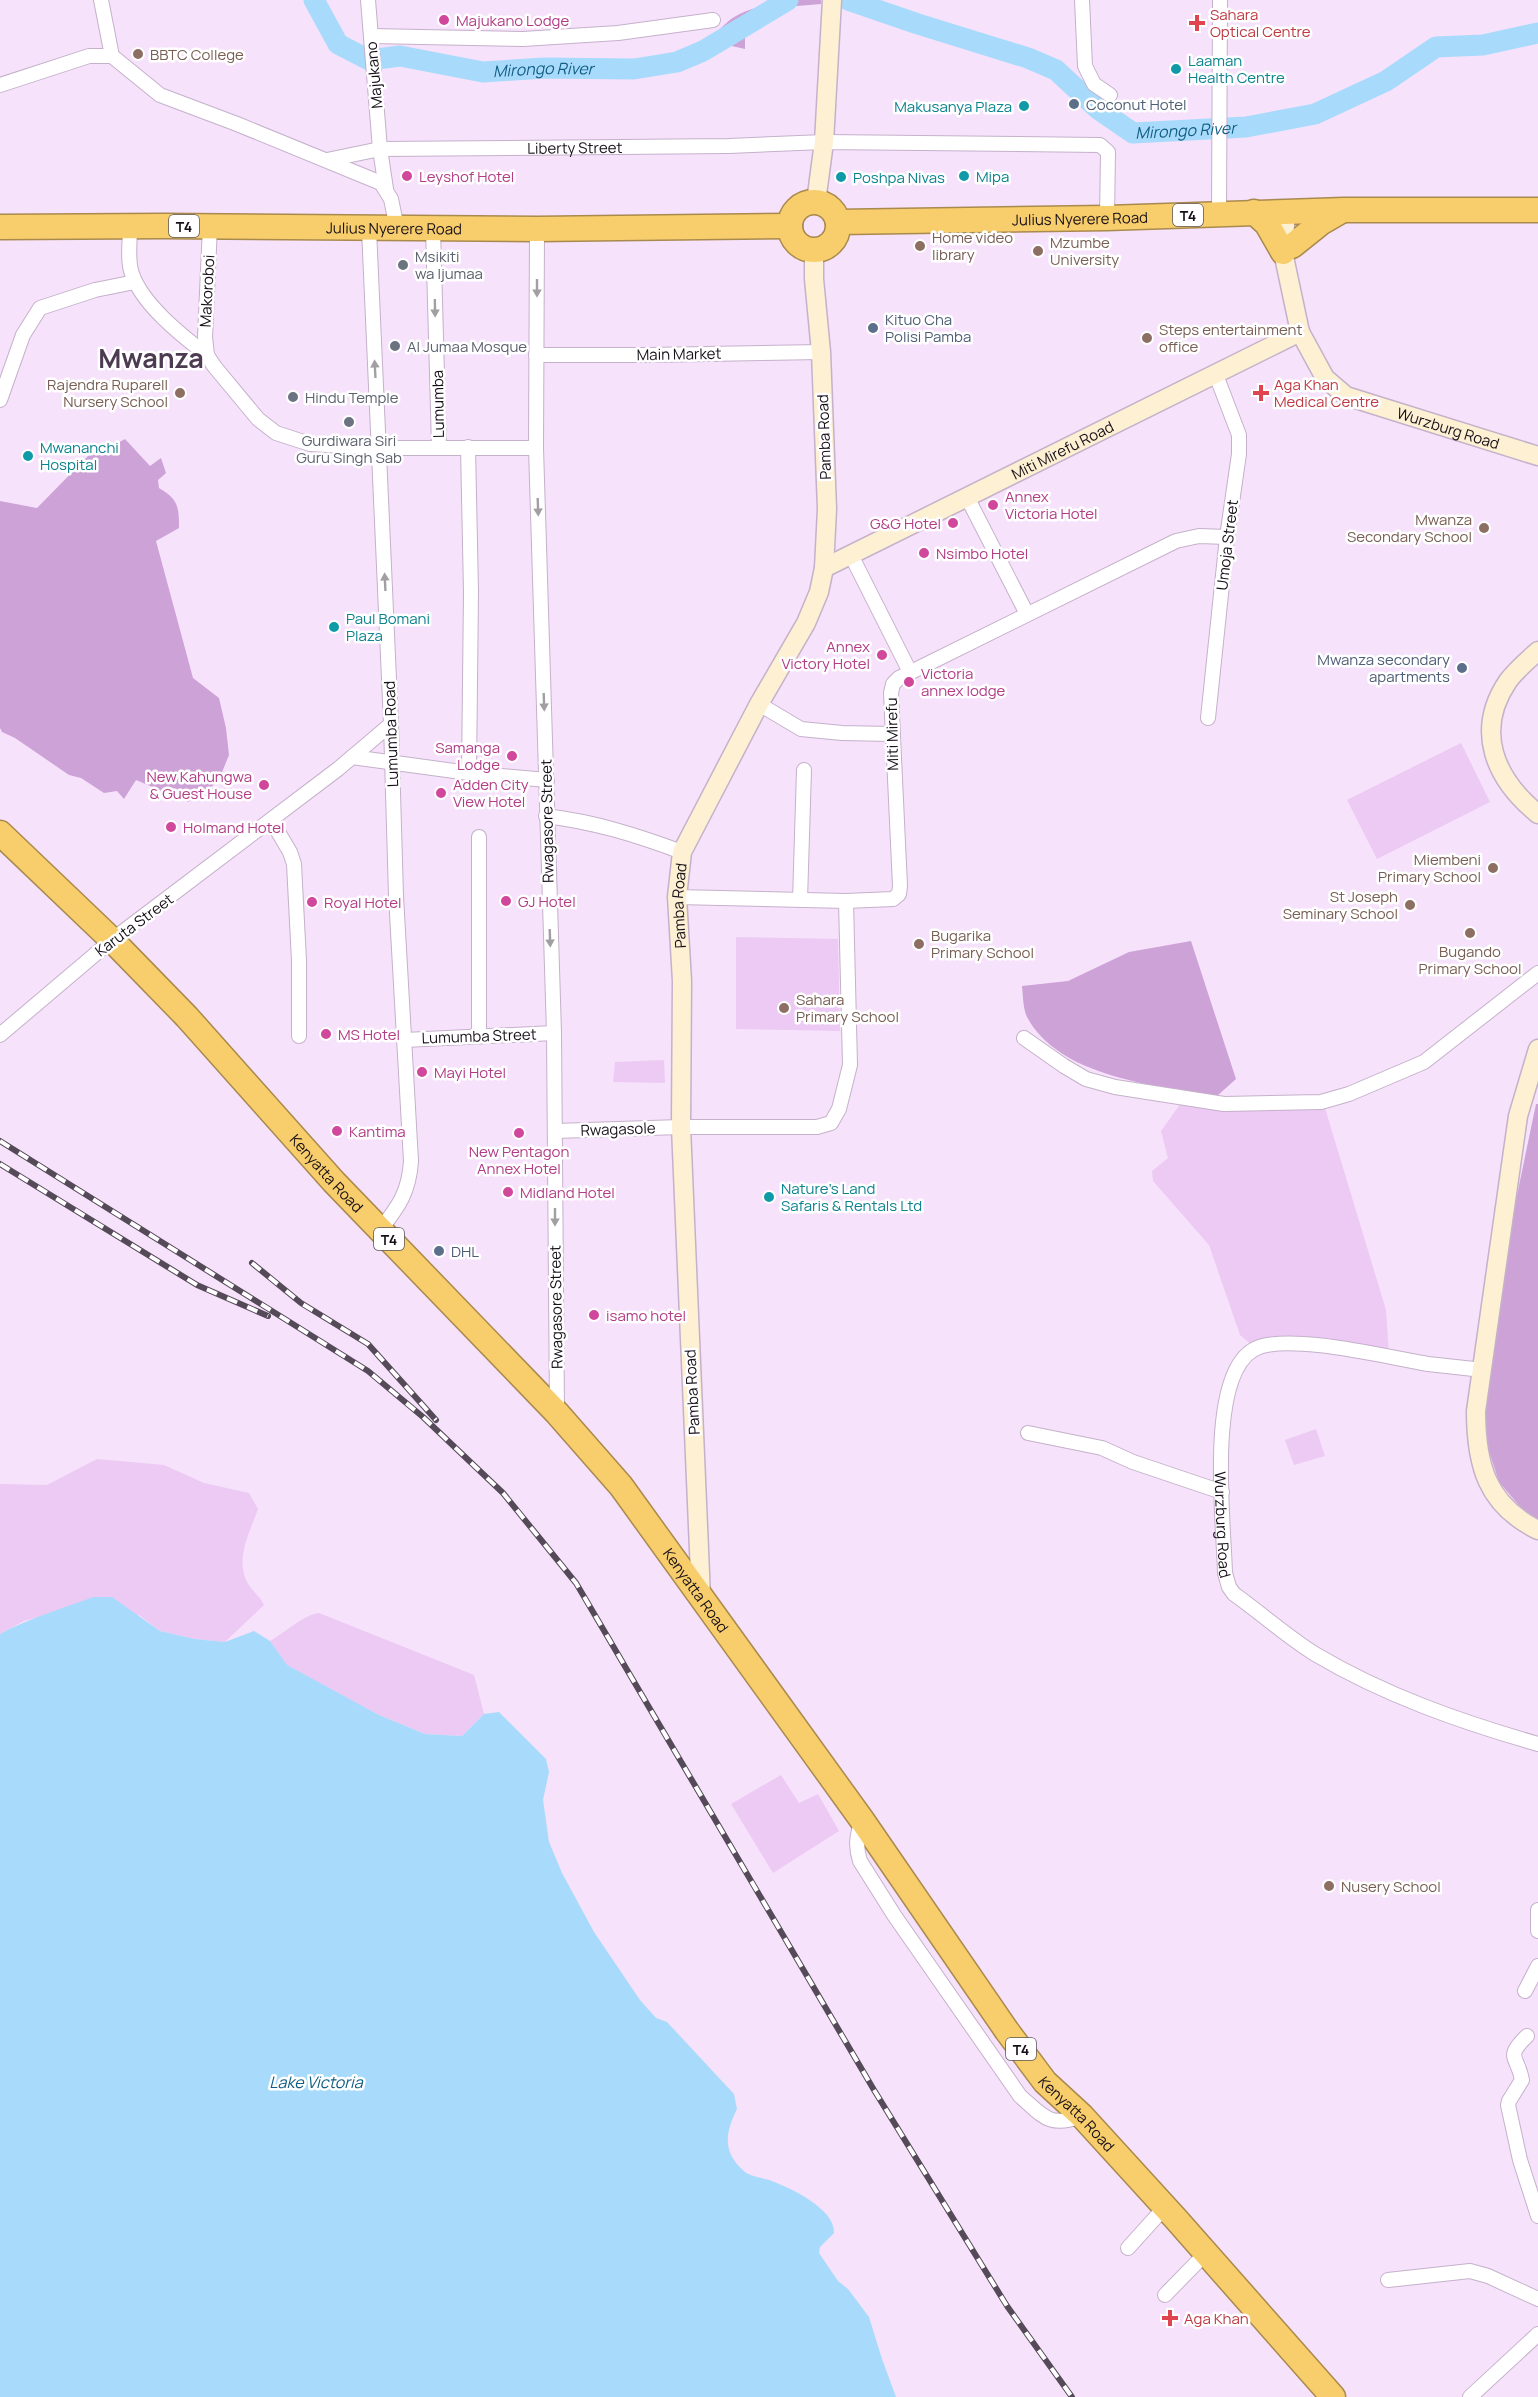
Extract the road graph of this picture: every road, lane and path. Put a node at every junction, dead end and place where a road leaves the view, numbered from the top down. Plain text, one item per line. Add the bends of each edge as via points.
1 (101, 0) edge
2 (368, 0) edge
3 (1082, 0) edge
4 (1220, 0) edge
5 (832, 6) edge
6 (713, 20) dead end
7 (371, 40) junction
8 (112, 56) junction
9 (0, 85) edge
10 (1110, 95) dead end
11 (824, 142) junction
12 (380, 149) junction
13 (327, 160) junction
14 (387, 189) junction
15 (816, 202) junction
16 (1344, 210) junction
17 (1538, 210) edge
18 (1294, 211) junction
19 (1254, 212) junction
20 (1219, 214) junction
21 (1107, 218) junction
22 (838, 222) junction
23 (210, 226) junction
24 (790, 226) junction
25 (0, 227) edge
26 (130, 227) junction
27 (397, 228) junction
28 (369, 229) junction
29 (433, 229) junction
30 (537, 229) junction
31 (1288, 249) junction
32 (814, 250) junction
33 (135, 282) junction
34 (1300, 332) junction
35 (821, 351) junction
36 (207, 355) junction
37 (536, 355) junction
38 (1216, 375) junction
39 (0, 400) edge
40 (439, 447) junction
41 (468, 447) junction
42 (379, 448) junction
43 (536, 448) junction
44 (1538, 456) edge
45 (968, 497) junction
46 (1227, 537) junction
47 (851, 555) junction
48 (824, 568) junction
49 (1027, 614) junction
50 (1538, 651) edge
51 (910, 672) junction
52 (759, 704) junction
53 (1208, 718) dead end
54 (391, 724) junction
55 (891, 734) junction
56 (352, 757) junction
57 (392, 762) junction
58 (804, 770) dead end
59 (469, 773) junction
60 (547, 780) junction
61 (1538, 814) edge
62 (546, 816) junction
63 (271, 820) junction
64 (0, 833) edge
65 (479, 837) dead end
66 (681, 852) junction
67 (677, 897) junction
68 (800, 900) junction
69 (846, 901) junction
70 (112, 940) junction
71 (1538, 973) edge
72 (554, 1033) junction
73 (0, 1035) edge
74 (299, 1036) dead end
75 (479, 1036) junction
76 (1024, 1038) dead end
77 (404, 1040) junction
78 (1538, 1049) edge
79 (681, 1127) junction
80 (555, 1131) junction
81 (380, 1230) junction
82 (1483, 1370) junction
83 (557, 1413) junction
84 (1028, 1433) dead end
85 (1222, 1492) junction
86 (1538, 1530) edge
87 (701, 1597) junction
88 (1538, 1744) edge
89 (1538, 1910) edge
90 (1538, 1931) edge
91 (1538, 1966) edge
92 (1525, 1990) dead end
93 (1527, 2036) dead end
94 (1165, 2208) junction
95 (1538, 2216) edge
96 (1128, 2248) dead end
97 (1206, 2253) junction
98 (1388, 2280) dead end
99 (1165, 2295) dead end
100 (1538, 2299) edge
101 (1538, 2334) edge
102 (1333, 2397) edge
103 (1470, 2397) edge

1 - 8 street
2 - 7 street, Majukano
3 - 10 street via 1085,66 1094,84
4 - 20 street
5 - 11 main road
6 - 7 street via 618,33 523,39
7 - 12 street, Majukano
8 - 9 street via 89,56
8 - 13 street via 159,95
11 - 12 street, Liberty Street
11 - 15 main road
11 - 21 street, Liberty Street via 1100,145 1108,152
12 - 13 street, Liberty Street
12 - 14 street, Majukano
13 - 14 street
14 - 27 street
15 - 22 highway via 830,208
15 - 24 highway via 797,209
16 - 17 highway, Julius Nyerere Road / T4
16 - 18 highway, Julius Nyerere Road / T4
16 - 31 highway
18 - 19 highway, Julius Nyerere Road / T4
18 - 31 main road, Wurzburg Road
19 - 20 highway, Julius Nyerere Road / T4
19 - 31 highway
20 - 21 highway, Julius Nyerere Road / T4
21 - 22 highway, Julius Nyerere Road / T4
22 - 32 highway via 837,237
23 - 26 highway, Julius Nyerere Road / T4
23 - 28 highway, Julius Nyerere Road / T4
23 - 36 street, Makoroboi
24 - 30 highway, Julius Nyerere Road / T4
24 - 32 highway via 800,245
25 - 26 highway, Julius Nyerere Road / T4
26 - 33 street, Makoroboi via 130,263
27 - 28 highway, Julius Nyerere Road / T4
27 - 29 highway, Julius Nyerere Road / T4
42 -> 28 street, Lumumba Road
29 - 30 highway, Julius Nyerere Road / T4
29 -> 40 street, Lumumba
30 -> 37 street, Rwagasore Street
31 - 34 main road, Wurzburg Road via 1289,284
32 - 35 main road, Pamba Road
33 - 36 street, Makoroboi via 154,308
33 - 39 street via 40,308 23,335
34 - 38 main road, Miti Mirefu Road
34 - 44 main road, Wurzburg Road via 1325,378 1346,396
35 - 37 street, Main Market
35 - 48 main road, Pamba Road via 827,509
36 - 42 street, Makoroboi via 243,403 276,433 310,444
37 - 43 street, Rwagasore Street
38 - 45 main road, Miti Mirefu Road
38 - 46 street, Umoja Street via 1239,435
40 - 41 street
40 - 42 street, Lumumba
41 - 43 street
41 - 59 street
54 -> 42 street, Lumumba Road
43 -> 60 street, Rwagasore Street
45 - 47 main road, Miti Mirefu Road
45 - 49 street
46 - 49 street, Miti Mirefu via 1199,536 1176,541
46 - 53 street, Umoja Street
47 - 48 main road, Miti Mirefu Road
47 - 51 street
48 - 52 main road, Pamba Road via 806,623
49 - 51 street, Miti Mirefu
50 - 61 main road via 1509,679 1496,702 1490,724 1497,764 1519,799
51 - 55 street, Miti Mirefu via 898,678 891,693
52 - 55 street via 801,729
52 - 66 main road, Pamba Road
54 - 56 street, Karuta Street
54 - 57 street, Lumumba Road
55 - 69 street, Miti Mirefu via 899,894 882,901
56 - 57 street
56 - 63 street, Karuta Street
57 - 59 street
57 - 77 street, Lumumba Road
58 - 68 street
59 - 60 street
60 - 62 street, Rwagasore Street
62 - 66 street via 630,832
62 -> 72 street, Rwagasore Street
63 - 70 street, Karuta Street
63 - 74 street via 294,864
64 - 70 highway, Kenyatta Road / T4
65 - 75 street
66 - 67 main road, Pamba Road
67 - 68 street, Miti Mirefu
67 - 79 main road, Pamba Road via 682,981
68 - 69 street, Miti Mirefu
69 - 79 street, Rwagasole via 850,1065 833,1121 817,1127
70 - 73 street, Karuta Street
70 - 81 highway, Kenyatta Road / T4
71 - 76 street via 1424,1062 1321,1102 1224,1104 1115,1087 1086,1079
72 - 75 street, Lumumba Street
72 - 80 street, Rwagasore Street
75 - 77 street, Lumumba Street
77 - 81 street, Lumumba Road via 410,1180 404,1197
78 - 82 main road via 1518,1116
79 - 80 street, Rwagasole
79 - 87 main road, Pamba Road
80 -> 83 street, Rwagasore Street
81 - 83 highway, Kenyatta Road / T4
82 - 85 street, Wurzburg Road via 1306,1345 1276,1344 1254,1349 1241,1361 1227,1396 1221,1439
82 - 86 main road via 1476,1441 1484,1477 1502,1504
83 - 87 highway, Kenyatta Road / T4 via 638,1506
84 - 85 street via 1102,1448
85 - 88 street, Wurzburg Road via 1225,1574 1234,1594 1301,1644 1389,1692 1466,1723
87 - 94 highway, Kenyatta Road / T4 via 862,1820 1007,2031 1046,2082
89 - 90 street
91 - 92 street
93 - 95 street via 1513,2051 1522,2080 1508,2105
94 - 96 street
94 - 97 highway, Kenyatta Road / T4
97 - 99 street
97 - 102 highway, Kenyatta Road / T4
98 - 100 street via 1470,2271
101 - 103 street

